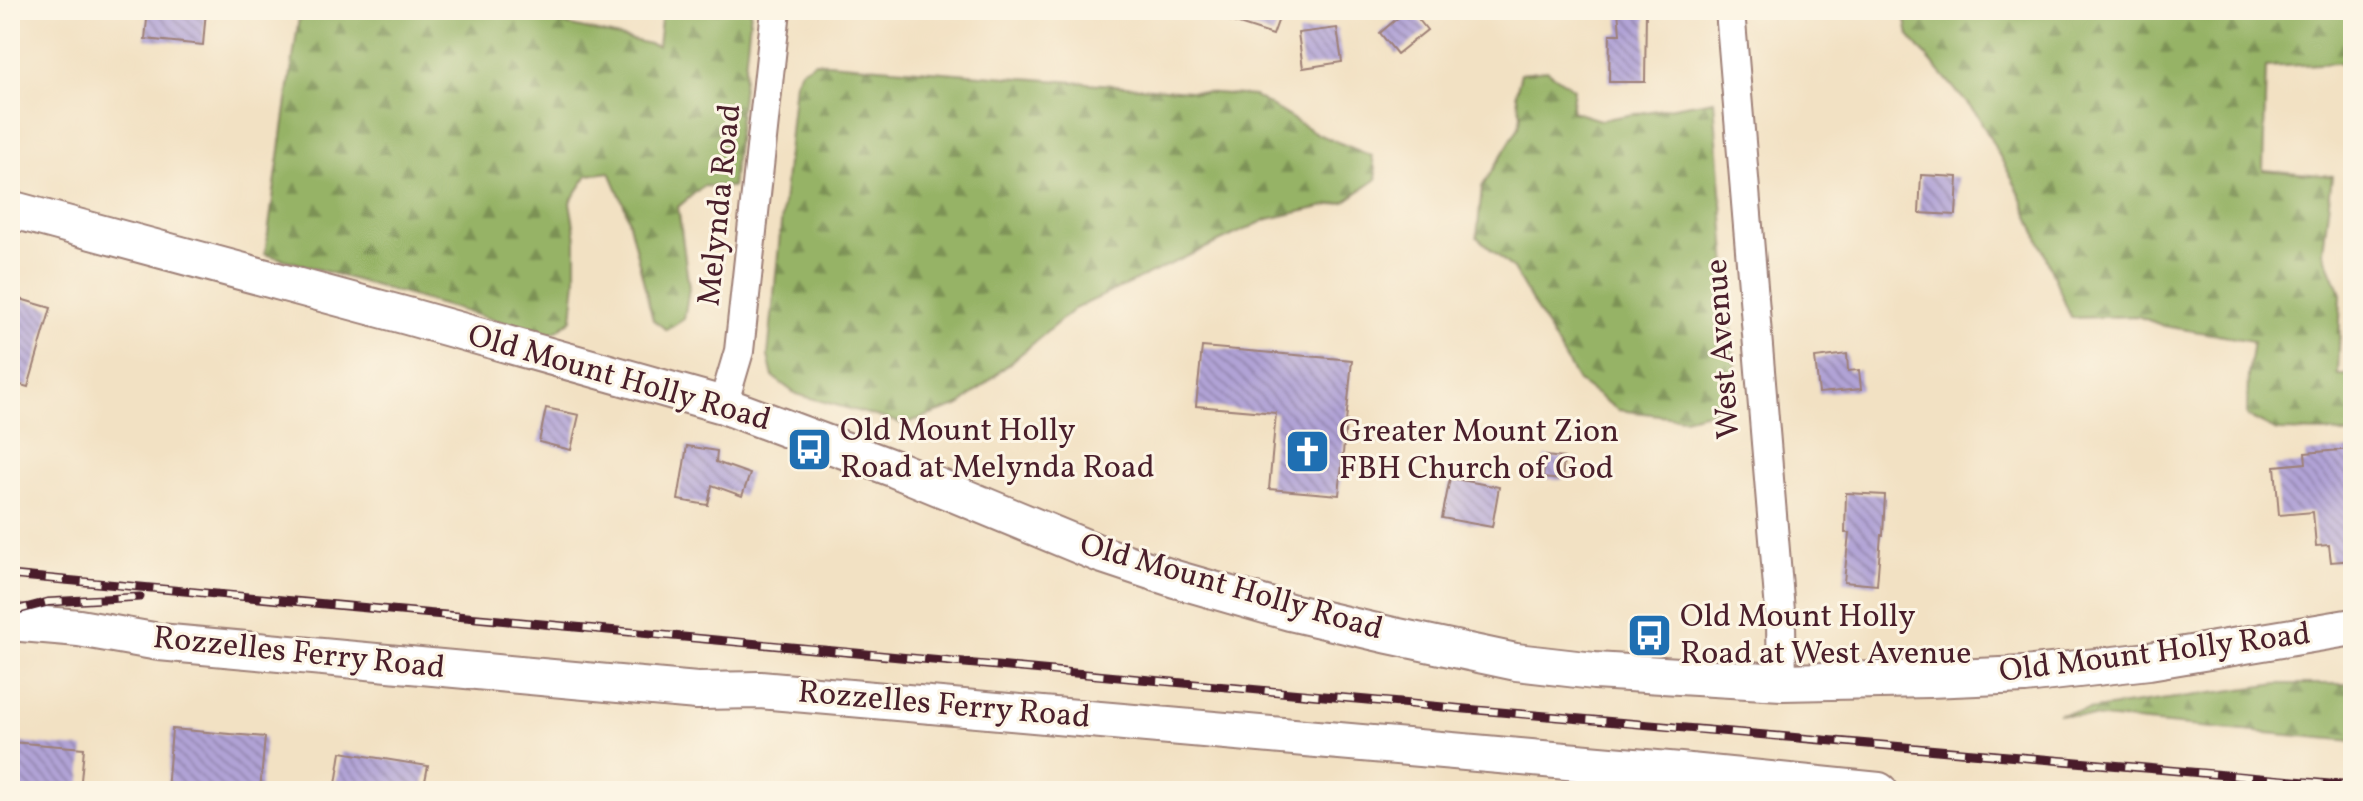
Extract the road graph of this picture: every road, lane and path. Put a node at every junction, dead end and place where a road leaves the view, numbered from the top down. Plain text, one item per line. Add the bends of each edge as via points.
1 (776, 10) edge
2 (1730, 10) edge
3 (10, 209) edge
4 (723, 405) junction
5 (10, 622) edge
6 (2353, 627) edge
7 (1782, 682) junction
8 (1879, 791) edge

1 - 4 street, Melynda Road via 739,351
2 - 7 street, West Avenue
3 - 4 street, Old Mount Holly Road
4 - 7 street, Old Mount Holly Road via 1103,555 1290,612 1516,662
5 - 8 street, Rozzelles Ferry Road via 172,643 697,691 760,690
6 - 7 street, Old Mount Holly Road via 2087,669

